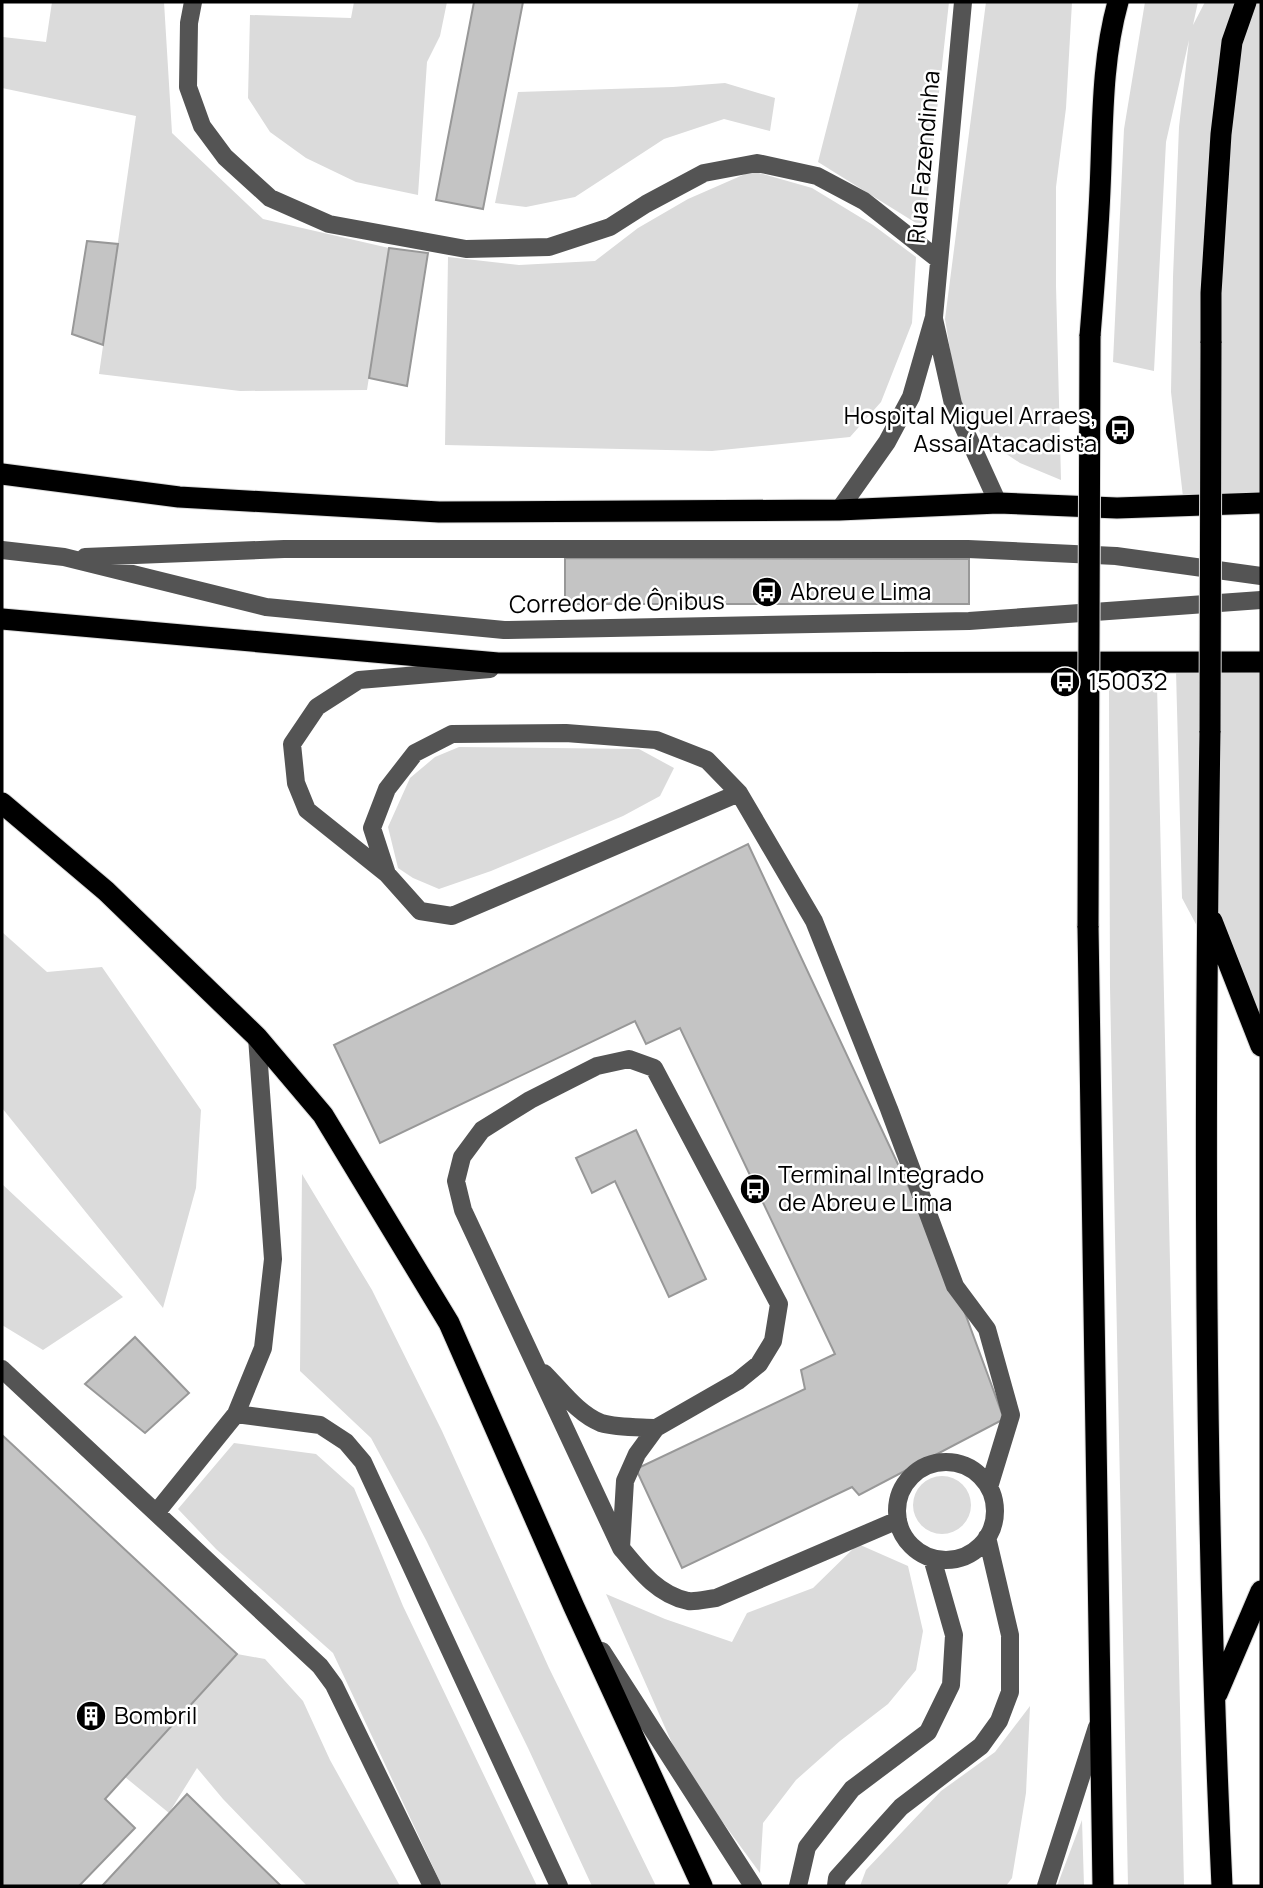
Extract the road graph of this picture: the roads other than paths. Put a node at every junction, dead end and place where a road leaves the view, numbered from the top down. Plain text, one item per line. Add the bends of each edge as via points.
1 (193, 2) edge
2 (963, 2) edge
3 (1118, 2) edge
4 (1246, 2) edge
5 (939, 260) junction
6 (934, 317) junction
7 (2, 474) edge
8 (998, 503) junction
9 (1261, 503) edge
10 (839, 510) junction
11 (2, 550) edge
12 (64, 557) junction
13 (1261, 576) edge
14 (1261, 600) edge
15 (2, 619) edge
16 (1261, 662) edge
17 (549, 663) junction
18 (739, 793) junction
19 (2, 803) edge
20 (387, 874) junction
21 (1207, 910) junction
22 (257, 1037) junction
23 (1261, 1046) edge
24 (534, 1363) junction
25 (2, 1369) edge
26 (236, 1414) junction
27 (656, 1428) junction
28 (989, 1487) junction
29 (156, 1513) junction
30 (898, 1520) junction
31 (987, 1537) junction
32 (621, 1548) junction
33 (932, 1558) junction
34 (1261, 1591) edge
35 (574, 1607) junction
36 (1213, 1702) junction
37 (1099, 1721) junction
38 (432, 1886) edge
39 (559, 1886) edge
40 (702, 1886) edge
41 (753, 1886) edge
42 (798, 1886) edge
43 (836, 1886) edge
44 (1046, 1886) edge
45 (1103, 1886) edge
46 (1222, 1886) edge

1 - 5 street via 188,87 202,126 225,156 270,198 329,224 466,249 549,247 610,227 704,173 757,163 817,176 864,201
2 - 5 street, Rua Fazendinha
3 - 37 highway, bridge via 1105,76 1090,336 1088,926
4 - 21 highway, bridge via 1232,42 1211,293
5 - 6 street, Rua Fazendinha
6 - 8 street, Rua Fazendinha via 953,404
6 - 10 street, Rua Fazendinha via 911,397 887,442
7 - 10 highway via 179,497 439,512
8 - 9 highway via 1117,508
8 - 10 highway
11 - 12 street, Corredor de Ônibus
12 - 13 street, Corredor de Ônibus via 284,549 968,549 1116,556
12 - 14 street, Corredor de Ônibus via 266,607 504,630 969,621
15 - 17 highway via 498,663
16 - 17 highway
17 - 20 street via 359,680 317,707 292,744 296,783 307,810
18 - 20 street via 452,916 420,911
18 - 20 street via 707,760 656,740 566,733 452,734 415,752 387,789 372,828
18 - 28 street via 814,921 955,1286 987,1329 1011,1415
19 - 22 highway via 106,891
21 - 23 highway
21 - 36 highway
22 - 26 street via 273,1259 263,1348
22 - 35 highway via 323,1115 449,1323
24 - 27 street via 582,1411 601,1422
24 - 27 street via 463,1210 456,1181 462,1157 482,1130 530,1100 597,1066 629,1059 654,1068 779,1304 773,1341 759,1364
24 - 32 street
25 - 29 street
26 - 29 street
26 - 39 street via 320,1425 346,1442 363,1462
27 - 32 street via 625,1481
28 - 30 street via 965,1465 933,1463 918,1470 899,1494
28 - 31 street via 995,1519
29 - 38 street via 320,1666 334,1685
30 - 32 street via 716,1598 690,1601 647,1580
30 - 33 street via 906,1541
31 - 33 street via 965,1556
31 - 43 street via 1010,1635 1010,1692 999,1721 981,1746 901,1807 837,1878
33 - 42 street via 954,1635 951,1685 929,1732 852,1789 807,1847
34 - 36 highway
35 - 40 highway
35 - 41 street
36 - 46 highway
37 - 44 street
37 - 45 highway

